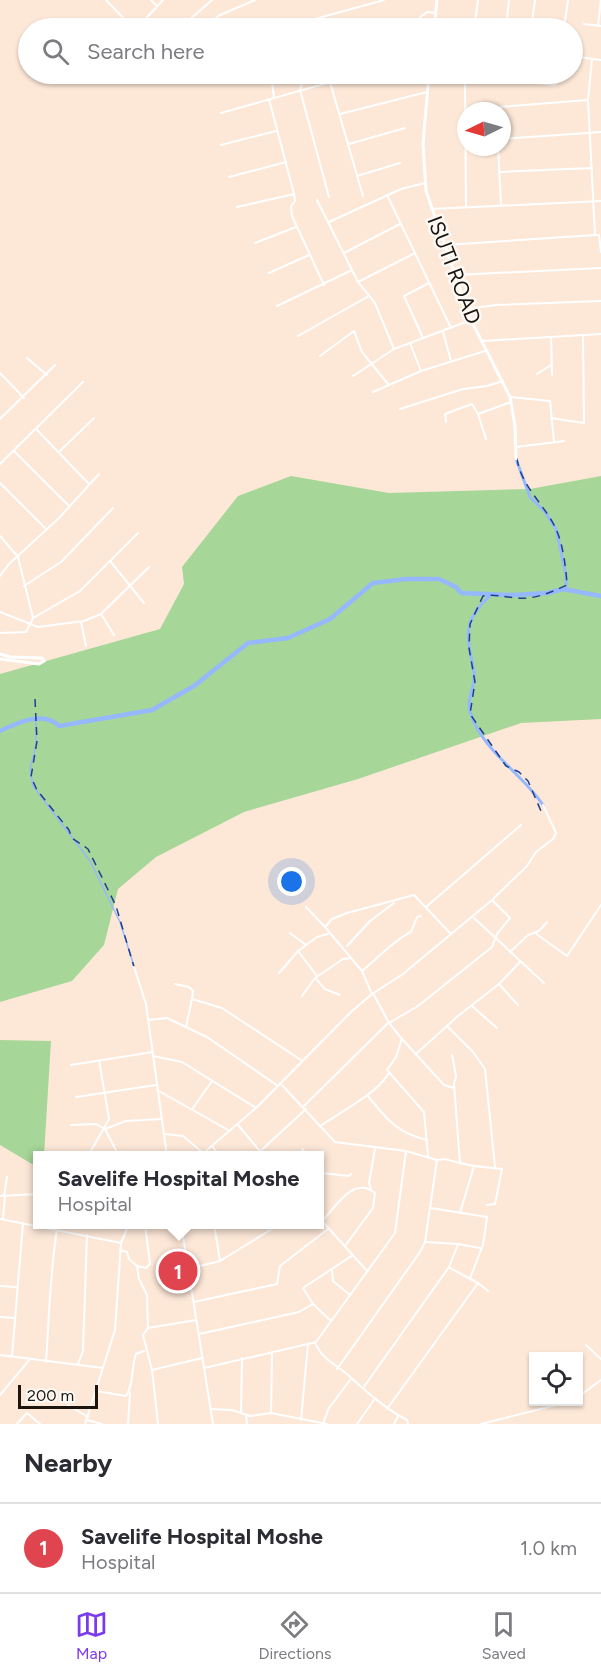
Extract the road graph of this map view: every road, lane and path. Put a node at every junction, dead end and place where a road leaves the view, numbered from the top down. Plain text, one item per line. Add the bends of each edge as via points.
1 (106, 0) edge
2 (151, 0) edge
3 (163, 0) edge
4 (212, 0) edge
5 (255, 0) edge
6 (384, 0) edge
7 (437, 0) edge
8 (477, 0) edge
9 (509, 0) edge
10 (534, 0) edge
11 (568, 0) edge
12 (601, 0) edge
13 (157, 6) junction
14 (436, 13) junction
15 (125, 18) edge
16 (145, 18) edge
17 (191, 18) edge
18 (216, 18) edge
19 (318, 18) edge
20 (419, 18) edge
21 (435, 18) edge
22 (475, 18) edge
23 (507, 18) edge
24 (532, 18) edge
25 (565, 18) edge
26 (584, 24) dead end
27 (600, 26) edge
28 (583, 58) edge
29 (592, 59) junction
30 (601, 60) edge
31 (272, 84) edge
32 (302, 84) edge
33 (322, 84) edge
34 (331, 84) edge
35 (428, 84) edge
36 (465, 84) edge
37 (300, 90) junction
38 (427, 92) junction
39 (274, 98) junction
40 (269, 99) junction
41 (588, 100) junction
42 (511, 106) edge
43 (221, 113) dead end
44 (340, 114) junction
45 (405, 128) dead end
46 (277, 131) junction
47 (601, 132) edge
48 (590, 133) junction
49 (511, 138) edge
50 (349, 144) junction
51 (221, 145) dead end
52 (498, 156) edge
53 (286, 162) junction
54 (400, 163) dead end
55 (592, 168) junction
56 (499, 172) junction
57 (357, 176) junction
58 (229, 177) dead end
59 (425, 183) junction
60 (294, 194) junction
61 (363, 196) dead end
62 (329, 197) dead end
63 (388, 197) junction
64 (317, 200) dead end
65 (595, 201) junction
66 (601, 201) edge
67 (501, 205) junction
68 (237, 207) dead end
69 (466, 207) junction
70 (431, 209) junction
71 (329, 222) junction
72 (400, 224) junction
73 (296, 227) junction
74 (598, 235) edge
75 (255, 243) dead end
76 (446, 245) junction
77 (601, 252) edge
78 (344, 253) junction
79 (414, 253) junction
80 (309, 255) junction
81 (601, 268) edge
82 (352, 270) junction
83 (269, 273) dead end
84 (455, 275) junction
85 (358, 282) junction
86 (429, 283) junction
87 (324, 285) junction
88 (368, 297) junction
89 (601, 301) edge
90 (277, 306) dead end
91 (467, 309) junction
92 (471, 320) junction
93 (451, 328) junction
94 (443, 331) junction
95 (601, 334) edge
96 (583, 335) junction
97 (298, 336) dead end
98 (550, 337) junction
99 (423, 338) junction
100 (482, 341) junction
101 (410, 343) junction
102 (394, 349) junction
103 (487, 350) junction
104 (320, 356) dead end
105 (27, 358) dead end
106 (451, 361) junction
107 (372, 362) junction
108 (55, 365) dead end
109 (552, 365) junction
110 (421, 370) junction
111 (0, 373) edge
112 (537, 374) dead end
113 (47, 375) junction
114 (552, 375) dead end
115 (353, 376) dead end
116 (503, 381) junction
117 (83, 382) dead end
118 (388, 384) junction
119 (373, 392) dead end
120 (510, 397) junction
121 (24, 398) junction
122 (511, 402) junction
123 (400, 409) dead end
124 (478, 414) junction
125 (94, 418) dead end
126 (551, 418) junction
127 (0, 419) edge
128 (446, 422) dead end
129 (37, 430) junction
130 (486, 439) dead end
131 (564, 441) dead end
132 (554, 442) junction
133 (516, 447) junction
134 (14, 451) junction
135 (60, 451) junction
136 (516, 459) dead end
137 (0, 464) edge
138 (99, 474) dead end
139 (0, 483) edge
140 (89, 484) junction
141 (69, 506) junction
142 (113, 508) dead end
143 (45, 528) junction
144 (138, 533) dead end
145 (0, 536) edge
146 (18, 556) junction
147 (109, 561) junction
148 (148, 567) dead end
149 (0, 576) edge
150 (24, 586) junction
151 (130, 586) junction
152 (144, 603) dead end
153 (0, 612) edge
154 (101, 614) junction
155 (33, 618) junction
156 (81, 622) junction
157 (32, 624) junction
158 (1, 633) edge
159 (114, 635) dead end
160 (86, 646) dead end
161 (0, 654) edge
162 (1, 659) edge
163 (0, 665) edge
164 (543, 805) dead end
165 (521, 825) dead end
166 (492, 900) junction
167 (394, 903) junction
168 (601, 905) edge
169 (306, 907) dead end
170 (426, 907) junction
171 (421, 916) dead end
172 (473, 917) junction
173 (547, 922) dead end
174 (325, 927) junction
175 (290, 933) dead end
176 (535, 933) junction
177 (329, 934) junction
178 (452, 934) junction
179 (496, 938) junction
180 (306, 945) junction
181 (348, 946) dead end
182 (298, 951) junction
183 (510, 952) junction
184 (351, 958) junction
185 (520, 962) junction
186 (134, 967) dead end
187 (362, 971) junction
188 (279, 973) dead end
189 (316, 977) junction
190 (544, 983) dead end
191 (175, 984) dead end
192 (499, 984) junction
193 (373, 994) junction
194 (340, 995) dead end
195 (302, 996) dead end
196 (192, 999) junction
197 (518, 1005) dead end
198 (472, 1006) junction
199 (148, 1020) junction
200 (389, 1023) junction
201 (186, 1027) junction
202 (448, 1027) junction
203 (497, 1028) dead end
204 (402, 1039) junction
205 (417, 1053) junction
206 (153, 1054) junction
207 (452, 1055) dead end
208 (99, 1060) junction
209 (301, 1060) junction
210 (71, 1065) dead end
211 (389, 1072) junction
212 (212, 1081) junction
213 (156, 1085) junction
214 (279, 1085) junction
215 (454, 1088) junction
216 (157, 1090) junction
217 (106, 1095) junction
218 (367, 1095) junction
219 (76, 1097) dead end
220 (193, 1108) junction
221 (256, 1108) junction
222 (305, 1108) junction
223 (161, 1119) junction
224 (71, 1125) dead end
225 (238, 1125) junction
226 (320, 1126) junction
227 (105, 1129) junction
228 (230, 1131) junction
229 (165, 1134) junction
230 (427, 1140) junction
231 (212, 1146) junction
232 (375, 1149) junction
233 (90, 1151) edge
234 (117, 1151) edge
235 (167, 1151) edge
236 (199, 1151) edge
237 (206, 1151) edge
238 (216, 1151) edge
239 (260, 1151) joint
240 (406, 1151) junction
241 (428, 1156) junction
242 (437, 1160) junction
243 (460, 1163) junction
244 (474, 1166) junction
245 (495, 1167) junction
246 (324, 1173) edge
247 (351, 1174) dead end
248 (6, 1177) dead end
249 (369, 1183) junction
250 (364, 1188) junction
251 (371, 1190) junction
252 (33, 1194) edge
253 (3, 1196) edge
254 (487, 1205) dead end
255 (431, 1208) junction
256 (460, 1213) junction
257 (1, 1219) edge
258 (324, 1219) edge
259 (23, 1223) junction
260 (324, 1224) edge
261 (33, 1225) edge
262 (57, 1229) joint
263 (127, 1229) edge
264 (146, 1229) edge
265 (182, 1229) edge
266 (215, 1229) edge
267 (272, 1229) edge
268 (328, 1229) junction
269 (87, 1235) junction
270 (425, 1242) junction
271 (121, 1243) junction
272 (458, 1244) junction
273 (345, 1246) junction
274 (480, 1248) junction
275 (120, 1250) junction
276 (353, 1256) junction
277 (220, 1261) junction
278 (137, 1266) junction
279 (449, 1267) junction
280 (189, 1269) junction
281 (332, 1269) junction
282 (367, 1271) junction
283 (321, 1276) junction
284 (332, 1278) junction
285 (470, 1278) junction
286 (478, 1283) junction
287 (0, 1286) edge
288 (17, 1287) junction
289 (488, 1291) dead end
290 (350, 1295) junction
291 (194, 1302) junction
292 (313, 1304) junction
293 (0, 1317) edge
294 (16, 1318) junction
295 (196, 1320) junction
296 (331, 1321) junction
297 (148, 1328) junction
298 (199, 1334) junction
299 (314, 1342) junction
300 (308, 1344) junction
301 (586, 1345) dead end
302 (145, 1351) junction
303 (272, 1352) junction
304 (0, 1355) edge
305 (12, 1356) junction
306 (202, 1358) junction
307 (242, 1358) junction
308 (30, 1359) junction
309 (601, 1359) edge
310 (46, 1362) junction
311 (78, 1365) junction
312 (103, 1368) junction
313 (204, 1368) junction
314 (337, 1369) junction
315 (152, 1370) junction
316 (351, 1379) junction
317 (601, 1380) edge
318 (363, 1388) junction
319 (130, 1390) junction
320 (96, 1391) junction
321 (583, 1394) edge
322 (0, 1395) edge
323 (124, 1397) junction
324 (374, 1400) junction
325 (130, 1403) junction
326 (68, 1405) dead end
327 (549, 1406) edge
328 (211, 1409) junction
329 (387, 1409) junction
330 (241, 1412) junction
331 (271, 1413) junction
332 (246, 1415) junction
333 (398, 1416) junction
334 (88, 1418) junction
335 (301, 1420) junction
336 (313, 1423) edge
337 (17, 1424) edge
338 (40, 1424) edge
339 (85, 1424) edge
340 (102, 1424) edge
341 (128, 1424) edge
342 (158, 1424) edge
343 (213, 1424) edge
344 (247, 1424) edge
345 (325, 1424) edge
346 (357, 1424) edge
347 (394, 1424) edge
348 (408, 1424) edge
349 (481, 1424) edge

1 - 15 street
2 - 13 street
3 - 13 street
4 - 17 street
5 - 18 street
6 - 19 street
7 - 14 street
8 - 22 street
9 - 23 street
10 - 24 street
11 - 25 street
12 - 27 street
13 - 16 street
14 - 20 street via 427,12
14 - 21 street
26 - 27 street
28 - 29 street
29 - 30 street
29 - 41 street
31 - 39 street
32 - 37 street
33 - 37 street
34 - 44 street
35 - 38 street, ISUTI ROAD
36 - 69 street
37 - 39 street
37 - 62 street
38 - 44 street
38 - 59 street, ISUTI ROAD
39 - 40 street
40 - 43 street
40 - 46 street
41 - 42 street
41 - 48 street
44 - 50 street
45 - 50 street
46 - 51 street
46 - 53 street
47 - 48 street
48 - 49 street
48 - 55 street
50 - 57 street
52 - 56 street
53 - 58 street
53 - 60 street
54 - 57 street
55 - 56 street
55 - 65 street
56 - 67 street
57 - 61 street
59 - 63 street
59 - 70 street, ISUTI ROAD
60 - 68 street
60 - 73 street via 291,206
63 - 71 street
63 - 72 street
64 - 71 street
65 - 66 street
65 - 67 street
65 - 74 street
67 - 69 street
69 - 70 street
70 - 76 street, ISUTI ROAD
71 - 78 street
72 - 78 street
72 - 79 street
73 - 75 street
73 - 80 street
74 - 76 street
74 - 77 street
76 - 84 street, ISUTI ROAD
78 - 82 street
79 - 85 street
79 - 86 street
80 - 83 street
80 - 87 street
81 - 84 street
82 - 85 street
82 - 87 street
84 - 91 street, ISUTI ROAD
85 - 88 street
86 - 93 street
86 - 99 street via 404,296
87 - 90 street
88 - 97 street
88 - 102 street via 375,303
89 - 91 street
91 - 92 street, ISUTI ROAD
92 - 93 street
92 - 100 street, ISUTI ROAD
93 - 94 street
94 - 99 street
94 - 106 street
95 - 96 street
96 - 98 street
96 - 126 street via 584,423
98 - 100 street
98 - 109 street
99 - 101 street
100 - 103 street, ISUTI ROAD
101 - 102 street
101 - 110 street
102 - 107 street
103 - 106 street
103 - 116 street, ISUTI ROAD
104 - 107 street via 353,331 362,352
105 - 113 street
106 - 110 street
107 - 115 street
107 - 118 street
108 - 113 street
109 - 112 street
109 - 114 street
110 - 118 street
111 - 121 street
113 - 121 street
116 - 120 street, ISUTI ROAD
116 - 123 street
117 - 129 street
118 - 119 street
120 - 122 street, ISUTI ROAD
120 - 126 street via 550,401
121 - 127 street
122 - 124 street
122 - 133 street, ISUTI ROAD
124 - 128 street via 471,404 445,414
124 - 130 street
125 - 135 street
126 - 132 street
129 - 134 street
129 - 135 street
131 - 132 street
132 - 133 street
133 - 136 street, ISUTI ROAD
134 - 137 street
134 - 141 street
135 - 140 street
138 - 140 street
139 - 143 street
140 - 141 street
141 - 143 street
142 - 150 street via 62,562
143 - 146 street
144 - 147 street
145 - 146 street
146 - 149 street
146 - 150 street
147 - 151 street
147 - 155 street via 80,591
148 - 151 street
150 - 155 street
151 - 152 street
151 - 154 street
153 - 157 street
154 - 156 street
154 - 159 street
155 - 157 street
156 - 157 street via 38,627
156 - 160 street
157 - 158 street via 22,634
161 - 162 street via 44,661 39,664
162 - 163 street
164 - 166 street via 555,837
165 - 170 street
166 - 172 street
166 - 179 street via 510,918
167 - 170 street via 414,895
167 - 174 street via 346,913
167 - 181 street via 370,921
168 - 176 street via 567,956
169 - 174 street
170 - 178 street
171 - 187 street via 411,932
172 - 178 street
172 - 179 street
173 - 176 street
174 - 177 street
175 - 180 street
176 - 183 street
177 - 180 street
177 - 184 street
178 - 193 street
179 - 183 street
179 - 200 street via 492,947 460,973
180 - 182 street
182 - 188 street
182 - 189 street
183 - 185 street
184 - 187 street
184 - 189 street
185 - 190 street
185 - 192 street
186 - 199 street
187 - 193 street
189 - 194 street via 325,988
189 - 195 street
191 - 196 street via 189,987
192 - 197 street
192 - 198 street
193 - 200 street
193 - 209 street
196 - 201 street
196 - 209 street via 222,1008
198 - 202 street
198 - 203 street
199 - 201 street via 167,1018
199 - 206 street
200 - 204 street
200 - 222 street
201 - 214 street
202 - 205 street
202 - 245 street via 485,1069
204 - 205 street
204 - 211 street
205 - 215 street via 444,1085
206 - 208 street
206 - 212 street via 182,1062
206 - 213 street
207 - 215 street
208 - 210 street
208 - 217 street
209 - 214 street
211 - 218 street
211 - 230 street via 422,1109
212 - 220 street
212 - 221 street
213 - 216 street
213 - 217 street
214 - 221 street
214 - 222 street
215 - 243 street
216 - 220 street
216 - 223 street
217 - 219 street
217 - 227 street via 110,1119
218 - 226 street
218 - 230 street via 390,1123 408,1136
220 - 228 street
221 - 225 street
222 - 226 street
222 - 239 street
223 - 227 street via 126,1121
223 - 229 street
224 - 227 street via 96,1124
225 - 228 street
225 - 239 street
226 - 232 street via 335,1143
227 - 233 street
227 - 234 street
228 - 231 street
229 - 235 street
229 - 236 street via 183,1136
230 - 241 street
231 - 237 street
231 - 238 street
232 - 240 street
232 - 249 street
240 - 241 street
240 - 282 street via 395,1233
241 - 242 street
242 - 243 street
242 - 255 street
243 - 244 street
244 - 245 street
244 - 256 street
245 - 254 street via 502,1169 501,1179 495,1204
246 - 247 street
248 - 253 street
249 - 250 street
249 - 251 street
250 - 251 street
250 - 258 street via 344,1194
251 - 273 street via 376,1202
252 - 253 street
253 - 257 street
255 - 256 street
255 - 270 street
256 - 274 street via 487,1217
257 - 259 street
259 - 261 street
259 - 288 street
260 - 268 street
262 - 269 street
262 - 310 street
263 - 271 street
264 - 278 street via 150,1264 147,1268
265 - 280 street
266 - 277 street
267 - 277 street
268 - 273 street
268 - 291 street via 280,1266 277,1284
269 - 271 street
269 - 311 street via 83,1351
270 - 272 street
270 - 314 street
271 - 275 street
272 - 274 street
272 - 279 street
273 - 276 street
274 - 285 street
275 - 278 street via 127,1252
275 - 312 street via 115,1330
276 - 281 street
276 - 282 street
277 - 280 street
278 - 297 street via 147,1295
279 - 285 street
279 - 318 street
280 - 291 street
281 - 283 street
281 - 284 street
282 - 290 street
283 - 284 street
283 - 292 street via 303,1290
284 - 290 street
285 - 286 street
286 - 289 street
286 - 329 street
287 - 288 street
288 - 294 street
290 - 296 street
291 - 295 street
292 - 296 street
292 - 298 street via 299,1312
293 - 294 street
294 - 305 street
295 - 297 street
295 - 298 street
296 - 299 street
297 - 302 street via 143,1335
298 - 306 street
299 - 300 street
299 - 314 street via 323,1358
300 - 303 street
300 - 335 street
301 - 309 street
302 - 315 street
302 - 319 street via 136,1354
303 - 307 street
303 - 331 street
304 - 305 street
305 - 308 street
306 - 313 street
306 - 315 street
307 - 313 street
307 - 330 street
308 - 310 street
308 - 322 street
310 - 311 street
311 - 312 street
312 - 320 street
313 - 328 street
314 - 316 street
315 - 342 street
316 - 318 street
316 - 345 street via 329,1408
317 - 321 street
318 - 324 street
319 - 323 street
319 - 325 street
320 - 323 street
320 - 334 street
323 - 325 street
324 - 329 street
324 - 346 street
325 - 341 street
326 - 334 street
327 - 349 street
328 - 330 street
328 - 343 street
329 - 333 street
330 - 332 street
331 - 332 street
331 - 335 street
332 - 344 street
333 - 347 street
333 - 348 street
334 - 339 street
334 - 340 street
335 - 336 street
336 - 345 street
337 - 338 street via 27,1413

